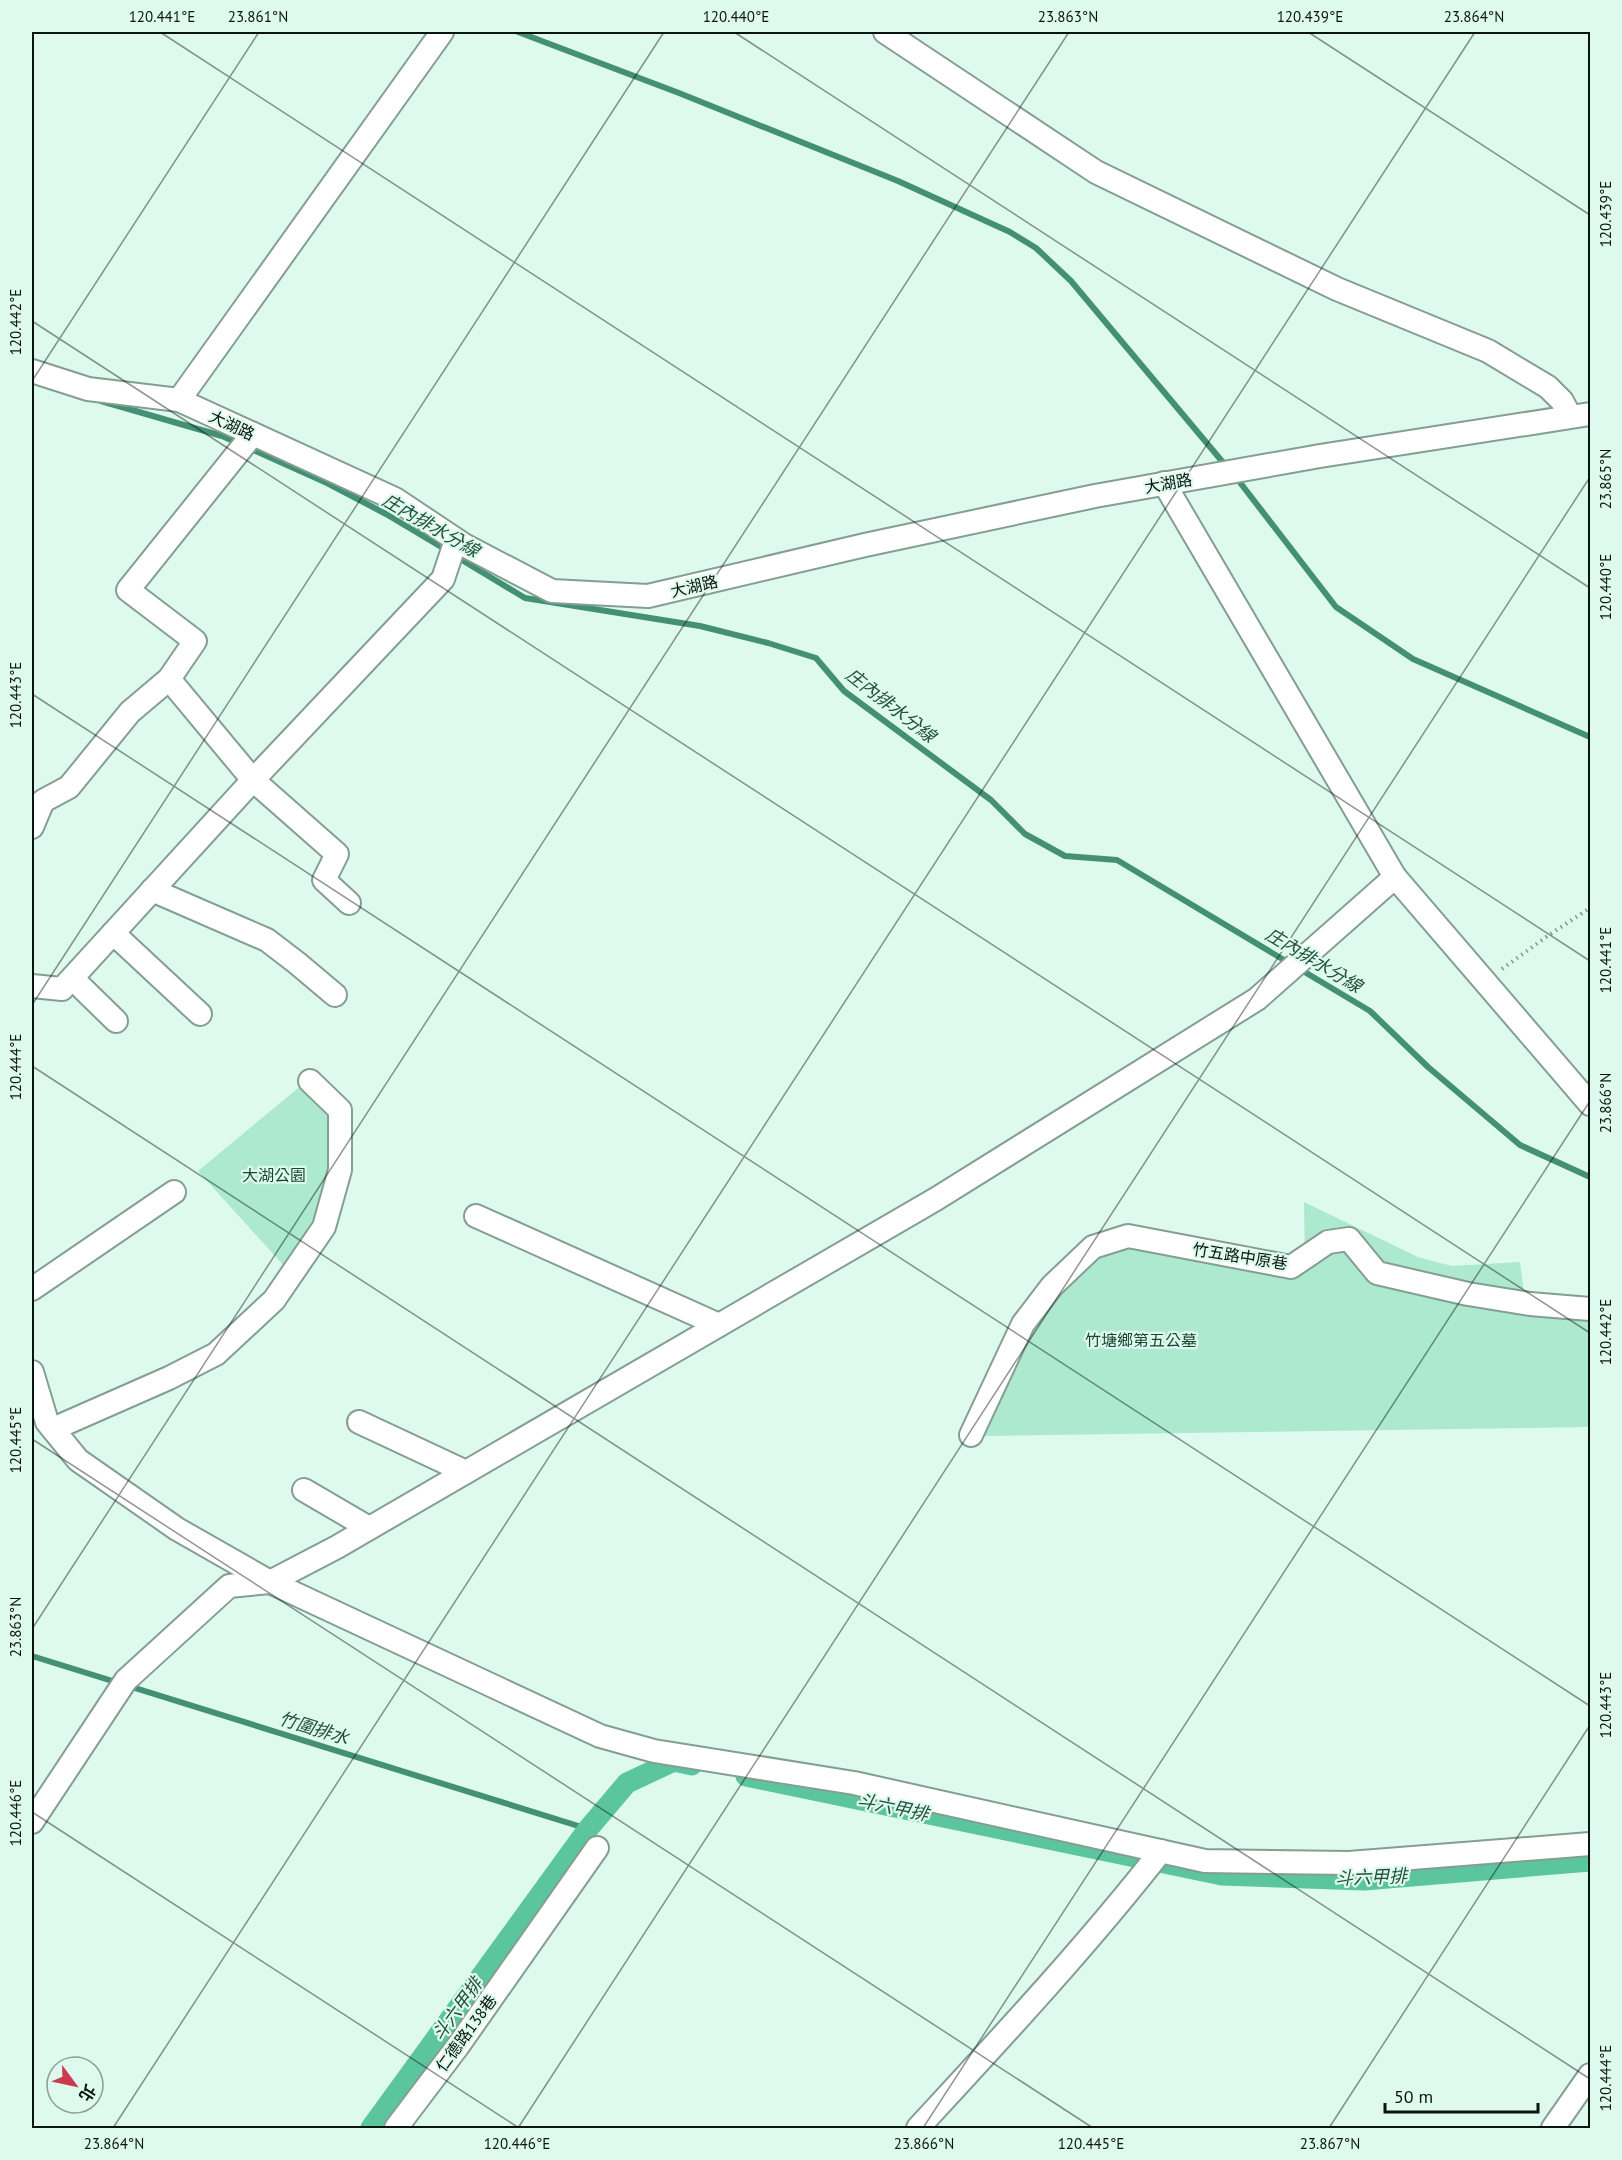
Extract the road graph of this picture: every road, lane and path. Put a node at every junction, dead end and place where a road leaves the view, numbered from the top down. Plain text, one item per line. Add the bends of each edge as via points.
1 (442, 32) edge
2 (885, 32) edge
3 (32, 371) edge
4 (179, 400) junction
5 (1580, 415) edge
6 (254, 434) junction
7 (1164, 483) junction
8 (456, 540) junction
9 (169, 679) junction
10 (253, 780) junction
11 (32, 827) edge
12 (1395, 877) junction
13 (152, 890) junction
14 (349, 903) dead end
15 (1590, 908) edge
16 (113, 933) junction
17 (73, 979) junction
18 (1485, 982) junction
19 (32, 986) edge
20 (335, 995) dead end
21 (200, 1014) dead end
22 (116, 1021) dead end
23 (310, 1081) dead end
24 (1590, 1104) edge
25 (174, 1192) dead end
26 (476, 1216) dead end
27 (32, 1289) edge
28 (1590, 1309) edge
29 (718, 1325) junction
30 (32, 1372) edge
31 (358, 1422) dead end
32 (53, 1429) junction
33 (971, 1435) dead end
34 (466, 1472) junction
35 (304, 1490) dead end
36 (369, 1528) junction
37 (270, 1582) junction
38 (32, 1822) edge
39 (1590, 1844) edge
40 (597, 1848) dead end
41 (1161, 1851) junction
42 (1590, 2075) edge
43 (396, 2128) edge
44 (918, 2128) edge
45 (1553, 2128) edge

1 - 4 street
2 - 5 street, 大湖路 via 1096,172 1337,289 1488,351 1548,387
3 - 4 street, 大湖路 via 88,389
4 - 6 street, 大湖路
5 - 7 street, 大湖路
6 - 8 street, 大湖路 via 395,500
6 - 9 street via 128,590 195,641
7 - 8 street, 大湖路 via 865,545 648,596 552,591
7 - 12 street
8 - 10 street via 443,579
9 - 10 street
9 - 11 street via 130,712 69,787 43,801
10 - 13 street
10 - 14 street via 337,854 324,880
12 - 18 street
12 - 29 street via 1257,999 936,1199
13 - 16 street
13 - 20 street via 267,940
15 - 18 path
16 - 17 street
16 - 21 street
17 - 19 street via 62,989
17 - 22 street
18 - 24 street
23 - 32 street via 340,1110 340,1170 324,1227 274,1300 216,1354
25 - 27 street
26 - 29 street
28 - 33 street, 竹五路中原巷 via 1509,1301 1377,1273 1349,1239 1328,1242 1291,1267 1128,1236 1093,1247 1046,1293 1023,1324
29 - 34 street
30 - 32 street via 47,1422
31 - 34 street
32 - 37 street via 78,1460 177,1530
34 - 36 street
35 - 36 street
36 - 37 street
37 - 38 street via 229,1586 126,1680
37 - 41 street via 600,1736 654,1751 854,1783
39 - 41 street via 1349,1863 1205,1861
40 - 43 street, 仁德路138巷
41 - 44 street via 1121,1903
42 - 45 street

